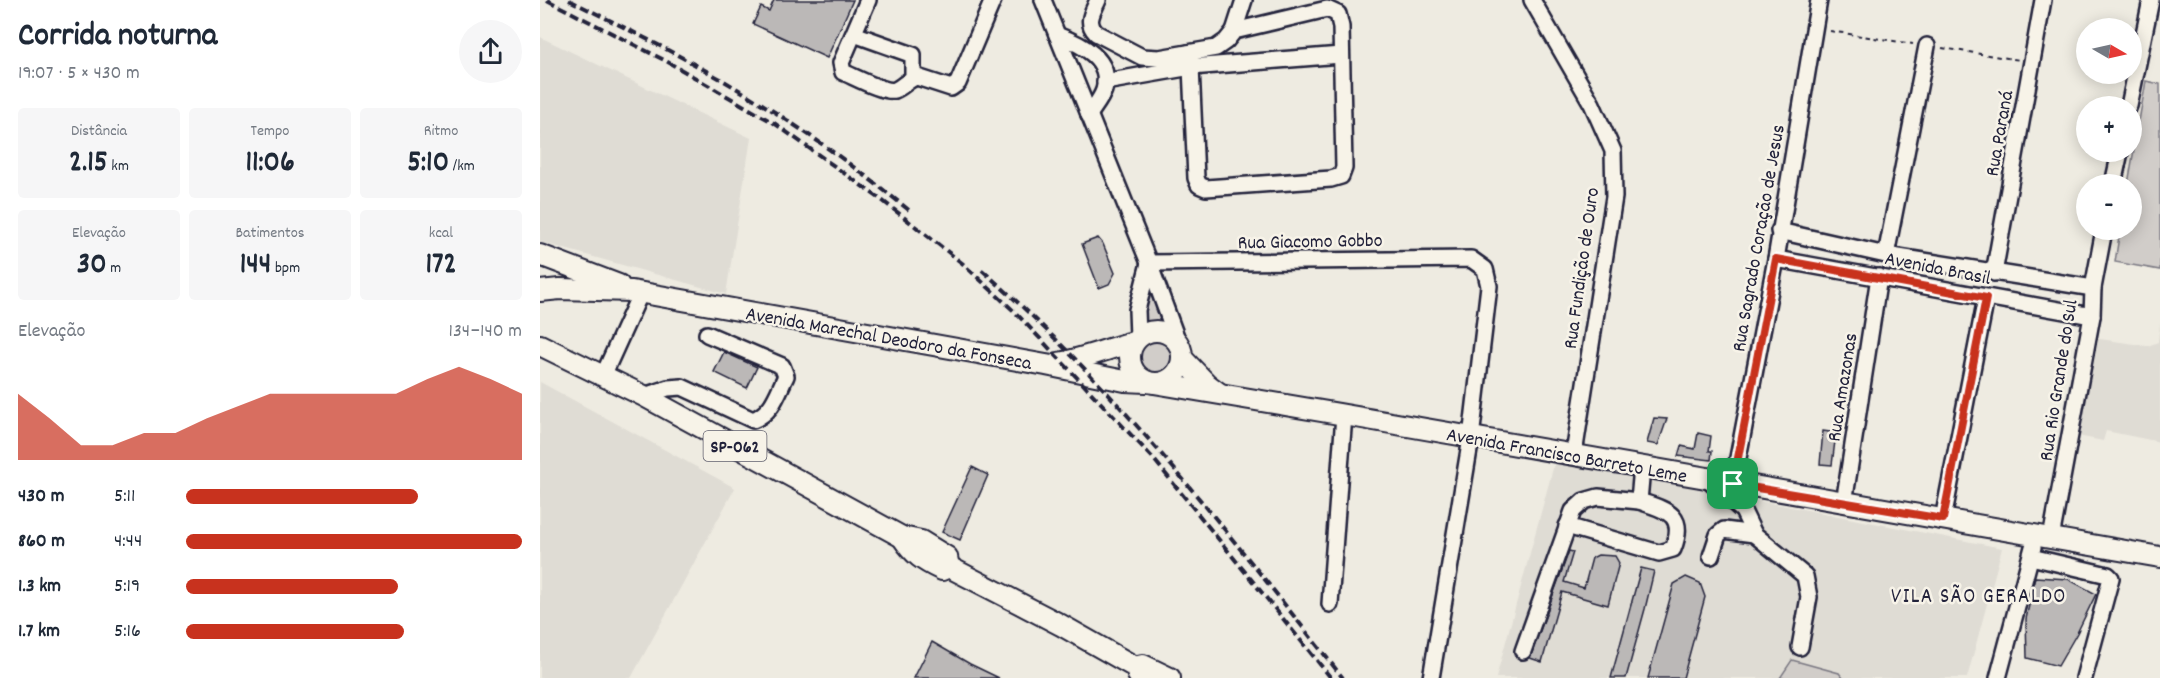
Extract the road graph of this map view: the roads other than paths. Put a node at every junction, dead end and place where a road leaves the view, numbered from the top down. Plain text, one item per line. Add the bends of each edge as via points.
1 (868, 0) edge
2 (993, 0) edge
3 (1043, 0) edge
4 (1098, 0) edge
5 (1244, 0) edge
6 (1532, 0) edge
7 (1820, 0) edge
8 (2043, 0) edge
9 (2151, 0) edge
10 (1234, 31) junction
11 (854, 34) junction
12 (1057, 35) junction
13 (1927, 46) dead end
14 (1122, 47) junction
15 (1094, 54) junction
16 (1341, 55) junction
17 (1189, 60) junction
18 (913, 78) junction
19 (1105, 82) junction
20 (2131, 96) edge
21 (1089, 115) junction
22 (1779, 231) junction
23 (2102, 240) edge
24 (540, 255) edge
25 (1886, 255) junction
26 (1776, 259) junction
27 (1149, 263) junction
28 (1994, 273) junction
29 (1879, 277) junction
30 (2092, 288) junction
31 (540, 291) edge
32 (637, 292) junction
33 (1986, 298) junction
34 (2092, 316) junction
35 (540, 330) edge
36 (707, 334) dead end
37 (1136, 339) junction
38 (540, 345) edge
39 (1180, 350) junction
40 (567, 358) junction
41 (1046, 365) junction
42 (603, 376) junction
43 (1150, 383) junction
44 (1222, 394) junction
45 (644, 396) junction
46 (1344, 416) junction
47 (1471, 438) junction
48 (1574, 454) junction
49 (1642, 467) junction
50 (1707, 479) junction
51 (1733, 484) junction
52 (1639, 501) junction
53 (1844, 503) junction
54 (1943, 519) junction
55 (1568, 526) junction
56 (1754, 534) junction
57 (2043, 537) junction
58 (2073, 542) junction
59 (2118, 550) junction
60 (1711, 556) dead end
61 (2031, 557) junction
62 (2160, 557) edge
63 (2070, 566) junction
64 (2111, 578) junction
65 (1330, 604) dead end
66 (1800, 647) dead end
67 (1523, 651) dead end
68 (1140, 672) edge
69 (1170, 678) edge
70 (1431, 678) edge
71 (1998, 678) edge
72 (2084, 678) edge

1 - 11 street
2 - 18 street via 958,83 951,88
3 - 12 street
4 - 14 street via 1089,20 1090,28
5 - 10 street
6 - 48 street, Rua Fundição de Ouro via 1592,104 1612,151 1614,196
7 - 22 street, Rua Sagrado Coração de Jesus
8 - 28 street, Rua Paraná
9 - 20 street
10 - 16 street via 1327,9 1338,14
10 - 17 street via 1216,48
11 - 18 street via 913,55
11 - 18 street via 841,63 843,72 888,90
12 - 15 street
12 - 21 street
13 - 25 street
14 - 15 street
14 - 17 street via 1142,57
15 - 19 street via 1102,64
16 - 17 street
16 - 17 street via 1341,176 1206,188 1196,178
17 - 19 street
19 - 21 street via 1104,92
21 - 27 street
22 - 25 street, Avenida Brasil
22 - 26 street, Rua Sagrado Coração de Jesus
23 - 30 street, Rua Rio Grande do Sul
24 - 32 main road, Avenida Marechal Deodoro da Fonseca
25 - 28 street, Avenida Brasil
26 - 29 street, Avenida Brasil
26 - 51 street, Rua Sagrado Coração de Jesus
27 - 37 street via 1137,310
27 - 39 street
27 - 47 street, Rua Giacomo Gobbo via 1471,259 1485,269 1489,286
28 - 30 street, Avenida Brasil
29 - 33 street, Avenida Brasil
29 - 53 street, Rua Amazonas
30 - 34 street, Rua Rio Grande do Sul
31 - 32 main road, Avenida Marechal Deodoro da Fonseca
32 - 41 main road, Avenida Marechal Deodoro da Fonseca
32 - 42 street
33 - 34 street, Avenida Brasil
33 - 54 street
34 - 57 street, Rua Rio Grande do Sul
35 - 40 main road, SP-062
36 - 45 street via 782,366 786,376 770,410 753,420 682,387
37 - 39 main road via 1156,330 1172,336
37 - 41 main road via 1081,359
37 - 43 main road via 1130,349 1130,365 1139,378
38 - 40 main road, SP-062
39 - 43 main road via 1181,366 1170,379
39 - 44 main road, Avenida Francisco Barreto Leme via 1207,384
40 - 42 main road, SP-062
41 - 43 main road, Avenida Marechal Deodoro da Fonseca
42 - 45 main road, SP-062
43 - 44 main road, Avenida Francisco Barreto Leme
44 - 46 main road, Avenida Francisco Barreto Leme
45 - 68 main road, SP-062 via 902,537 921,541 947,557 949,567 1061,625
46 - 47 main road, Avenida Francisco Barreto Leme
46 - 65 street
47 - 48 main road, Avenida Francisco Barreto Leme
47 - 70 street
48 - 49 main road, Avenida Francisco Barreto Leme
49 - 50 main road, Avenida Francisco Barreto Leme
49 - 52 street
50 - 51 main road, Avenida Francisco Barreto Leme
50 - 56 street via 1743,511
51 - 53 main road, Avenida Francisco Barreto Leme
52 - 55 street via 1598,497 1584,501 1573,512
52 - 55 street via 1669,511 1678,535 1673,549 1659,553
53 - 54 main road, Avenida Francisco Barreto Leme
54 - 57 main road, Avenida Francisco Barreto Leme
55 - 67 street
56 - 60 street via 1724,530 1718,535
56 - 66 street via 1805,576 1809,597
57 - 58 main road, Avenida Francisco Barreto Leme
57 - 61 street, Rua Rio Grande do Sul
58 - 59 main road, Avenida Francisco Barreto Leme
58 - 63 street
59 - 62 main road, Avenida Francisco Barreto Leme
59 - 64 street
61 - 63 street
61 - 71 street, Rua Rio Grande do Sul
63 - 64 street
64 - 72 street
68 - 69 main road via 1143,665

